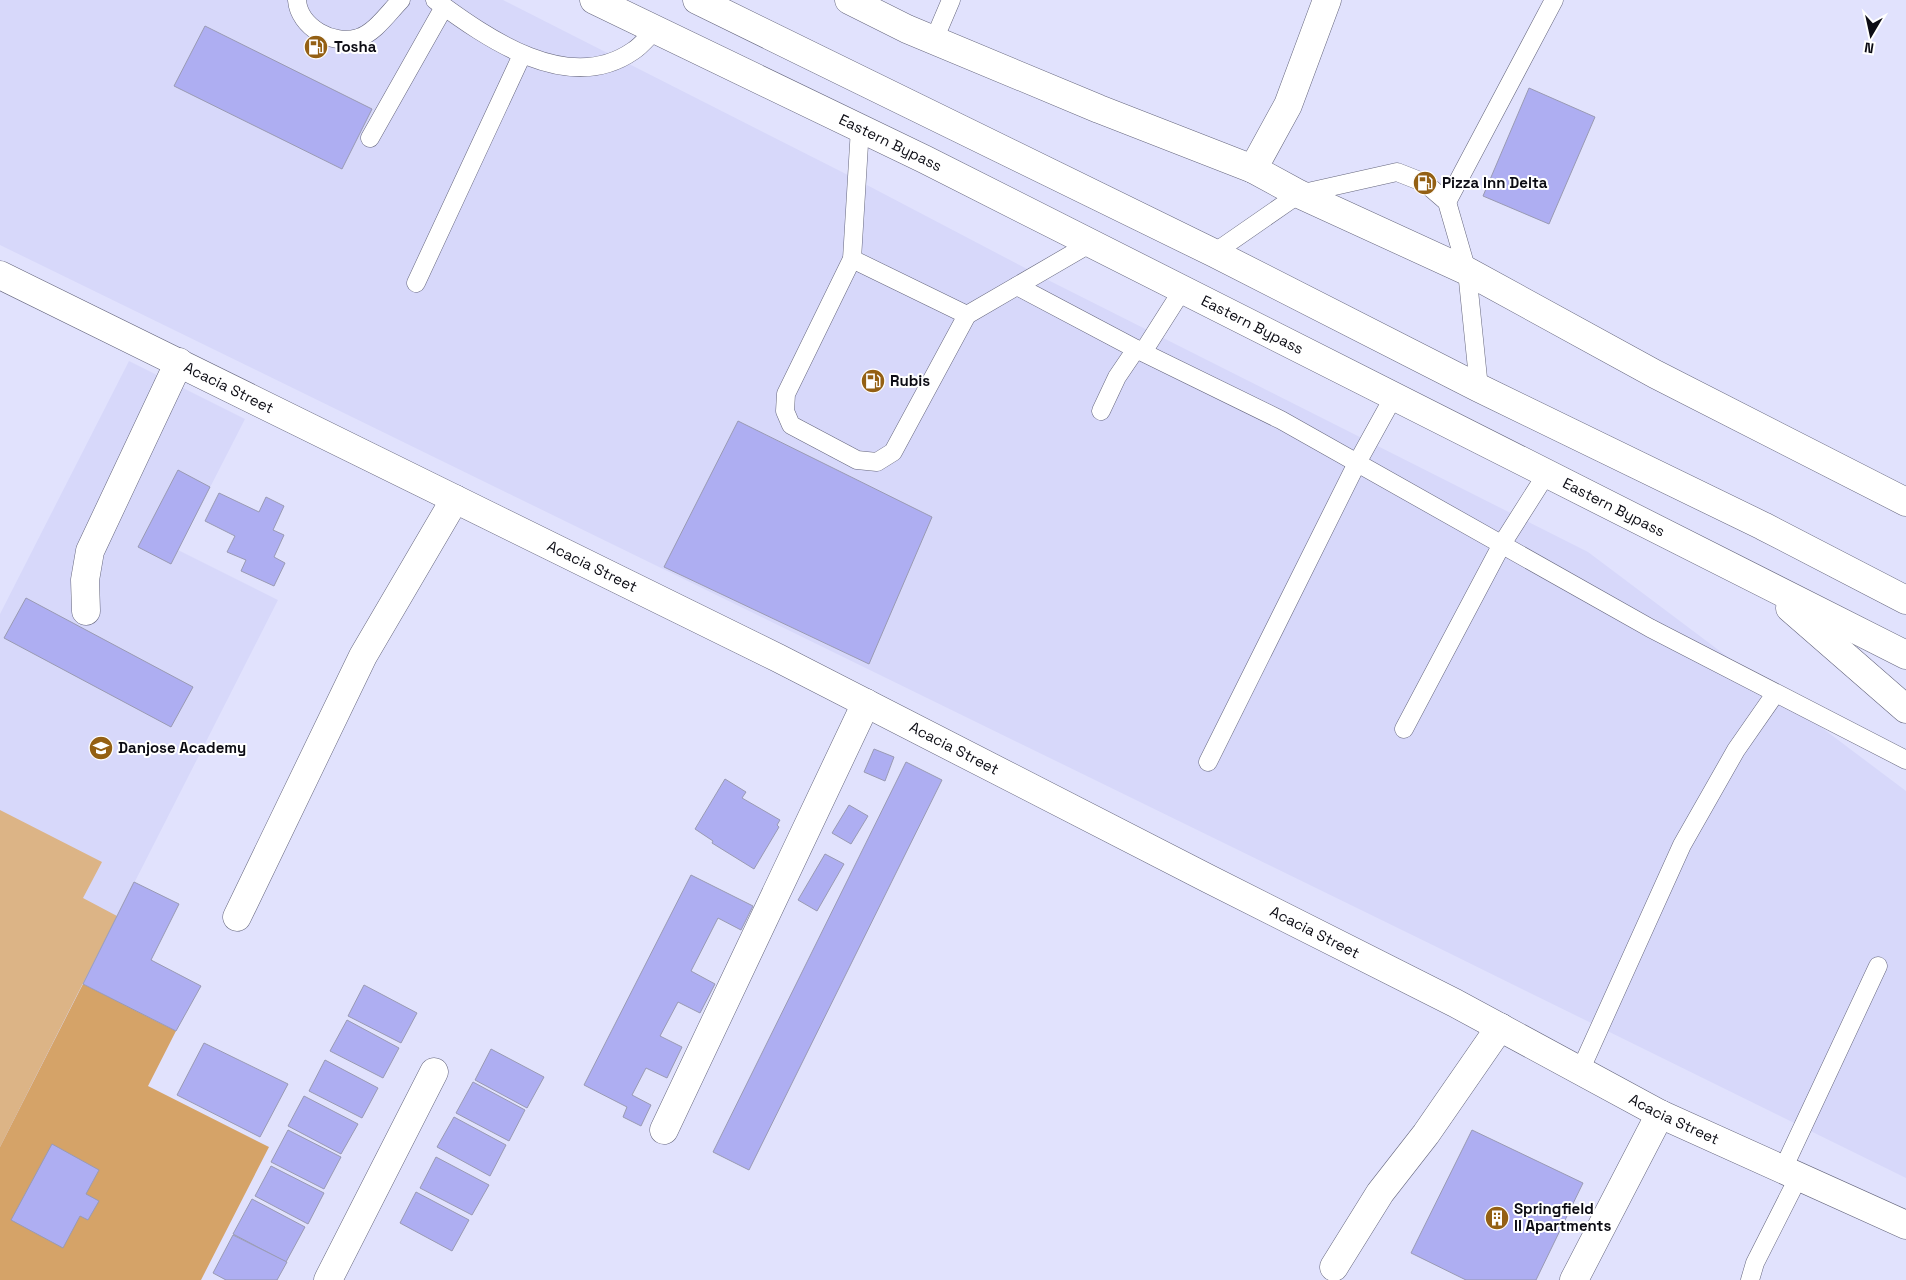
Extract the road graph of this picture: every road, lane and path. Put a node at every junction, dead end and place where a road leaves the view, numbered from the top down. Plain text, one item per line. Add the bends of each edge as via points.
1 (297, 0) edge
2 (401, 0) edge
3 (594, 0) edge
4 (697, 0) edge
5 (849, 0) edge
6 (951, 0) edge
7 (1327, 0) edge
8 (1554, 0) edge
9 (439, 3) edge
10 (655, 30) junction
11 (934, 40) junction
12 (522, 55) junction
13 (860, 128) junction
14 (370, 138) dead end
15 (1253, 169) junction
16 (1299, 194) junction
17 (1447, 202) junction
18 (1091, 243) junction
19 (1214, 253) junction
20 (852, 259) junction
21 (1467, 271) junction
22 (0, 275) edge
23 (416, 283) dead end
24 (1017, 286) junction
25 (1183, 289) junction
26 (967, 315) junction
27 (1139, 350) junction
28 (179, 362) junction
29 (1479, 388) junction
30 (1394, 396) junction
31 (1101, 412) dead end
32 (1357, 463) junction
33 (1547, 473) junction
34 (455, 499) junction
35 (1906, 502) edge
36 (1502, 544) junction
37 (1760, 581) junction
38 (1901, 596) edge
39 (86, 610) dead end
40 (1906, 655) edge
41 (1775, 694) junction
42 (866, 703) junction
43 (1906, 709) edge
44 (1404, 729) dead end
45 (1906, 760) edge
46 (1208, 762) dead end
47 (237, 917) dead end
48 (1878, 966) dead end
49 (1500, 1027) junction
50 (1580, 1071) junction
51 (434, 1072) dead end
52 (1660, 1114) junction
53 (664, 1130) dead end
54 (1791, 1173) junction
55 (1906, 1226) edge
56 (1334, 1267) dead end
57 (328, 1280) edge
58 (1574, 1280) edge
59 (1750, 1280) edge

1 - 2 lane via 305,20 316,32 342,40 358,38 371,31
3 - 10 street, Eastern Bypass
4 - 19 street
5 - 11 street
6 - 11 lane
7 - 15 street via 1288,105
8 - 17 lane
9 - 12 lane
9 - 14 lane
10 - 12 lane via 633,51 614,61 584,68 550,65
10 - 13 street, Eastern Bypass
11 - 15 street
12 - 23 lane
13 - 18 street, Eastern Bypass
13 - 20 lane
15 - 16 street
16 - 17 lane via 1397,172 1425,183
16 - 19 lane
16 - 21 street
17 - 21 lane
18 - 24 lane
18 - 25 street, Eastern Bypass
19 - 29 street
20 - 26 lane
20 - 26 lane via 786,394 785,411 791,425 857,460 877,462 893,452
21 - 29 lane
21 - 35 street via 1655,374
22 - 28 street, Acacia Street
24 - 26 lane
24 - 27 lane
25 - 27 lane
25 - 30 street, Eastern Bypass
27 - 31 lane via 1117,377
27 - 32 lane via 1281,420
28 - 34 street, Acacia Street
28 - 39 street via 90,551 85,580
29 - 38 street
30 - 32 lane
30 - 33 street, Eastern Bypass
32 - 36 lane
32 - 46 lane
33 - 36 lane
33 - 37 street, Eastern Bypass
34 - 42 street, Acacia Street
34 - 47 street via 364,656
36 - 41 lane
36 - 44 lane
37 - 40 street, Eastern Bypass
37 - 43 street
41 - 45 lane
41 - 50 lane via 1736,750 1682,845
42 - 49 street, Acacia Street
42 - 53 street
48 - 54 lane
49 - 50 street, Acacia Street
49 - 56 street via 1426,1134 1380,1193
50 - 52 street, Acacia Street
51 - 57 street
52 - 54 street, Acacia Street
52 - 58 street
54 - 55 street, Acacia Street
54 - 59 lane

